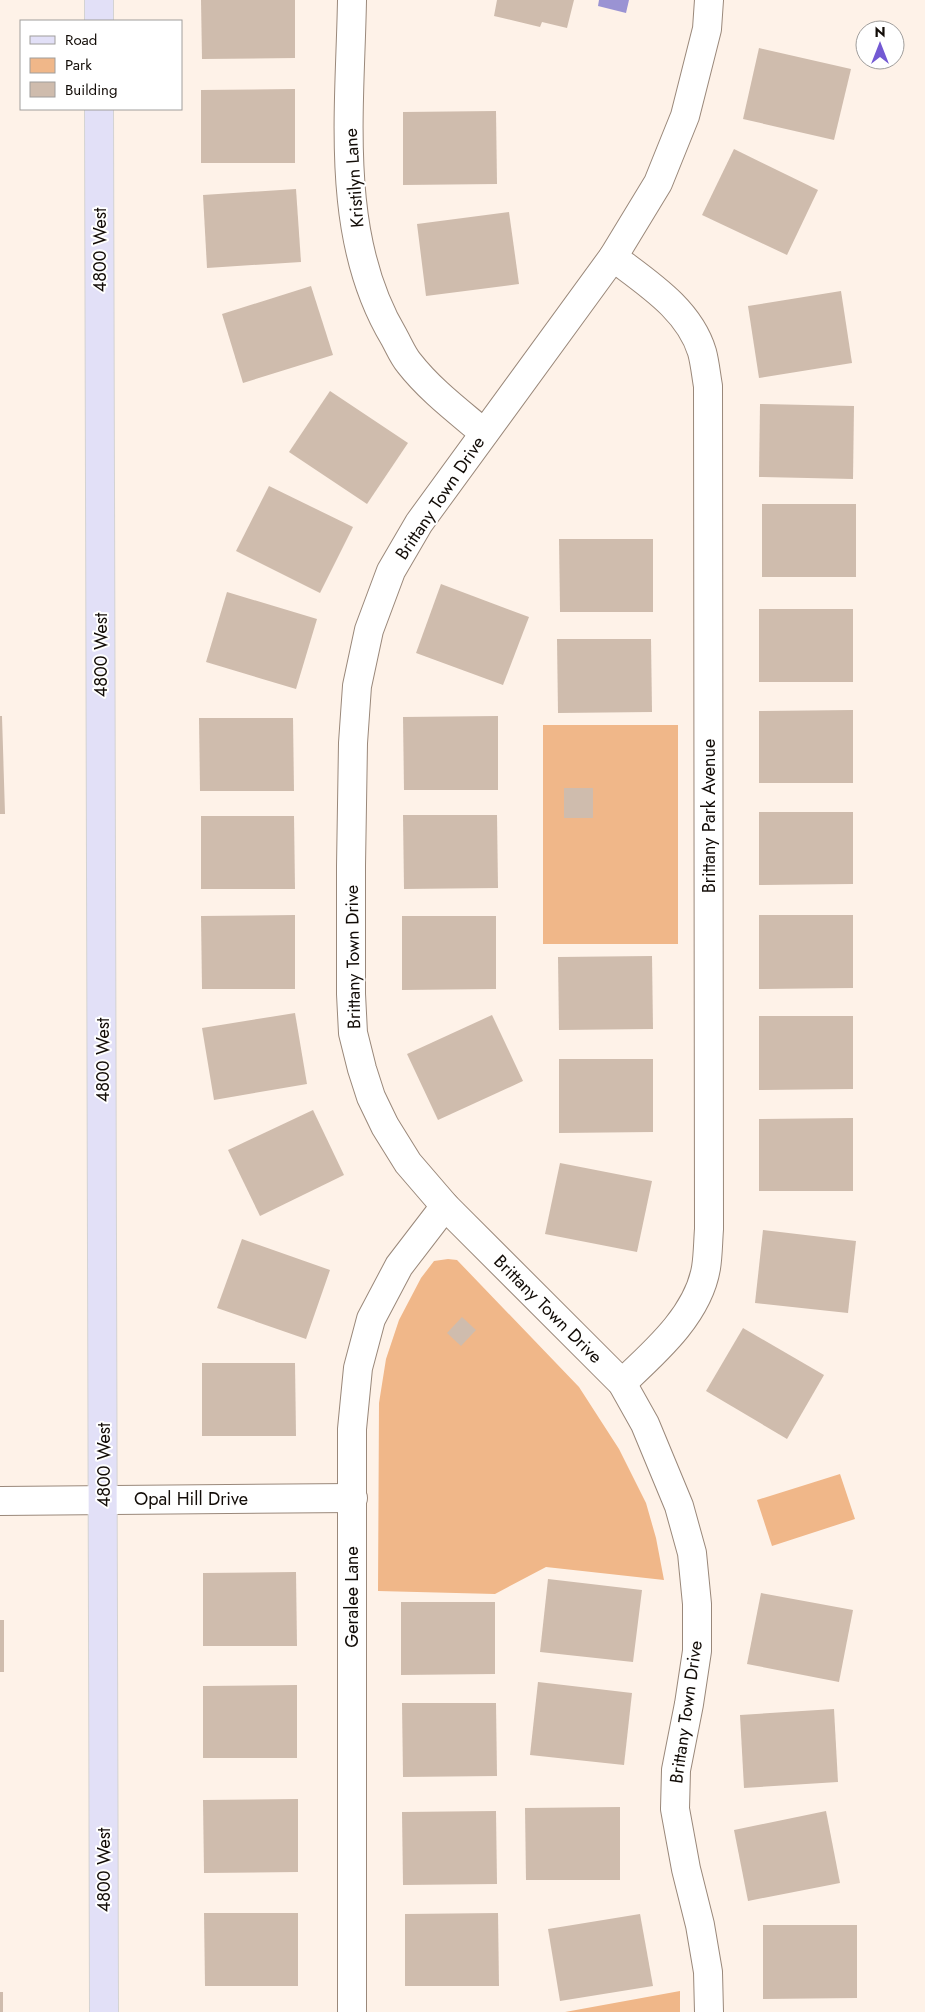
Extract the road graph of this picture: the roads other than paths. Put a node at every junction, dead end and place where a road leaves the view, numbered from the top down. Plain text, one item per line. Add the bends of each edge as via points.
1 (99, 0) edge
2 (352, 0) edge
3 (709, 0) edge
4 (99, 20) edge
5 (100, 110) edge
6 (613, 257) junction
7 (484, 433) junction
8 (445, 1206) junction
9 (622, 1383) junction
10 (352, 1498) junction
11 (104, 1500) junction
12 (0, 1501) edge
13 (104, 2012) edge
14 (352, 2012) edge
15 (709, 2012) edge

1 - 4 main road
2 - 7 street, Kristilyn Lane via 349,157 352,213 368,282 385,322 409,363 437,393
3 - 6 street, Brittany Town Drive via 707,29 685,116 658,183
5 - 11 main road, 4800 West
6 - 7 street, Brittany Town Drive
6 - 9 street, Brittany Park Avenue via 668,299 688,325 702,351 708,386 709,1229 706,1270 690,1311 657,1350
7 - 8 street, Brittany Town Drive via 419,523 391,572 369,630 357,686 352,743 353,1033 371,1097 385,1126 408,1162
8 - 9 street, Brittany Town Drive
8 - 10 street, Geralee Lane via 399,1266 371,1319 358,1368 352,1429
9 - 15 street, Brittany Town Drive via 661,1459 692,1553 697,1604 696,1651 676,1770 674,1809 700,1925 708,1972
10 - 11 street, Opal Hill Drive
10 - 14 street, Geralee Lane
11 - 12 street, Opal Hill Drive
11 - 13 main road, 4800 West

